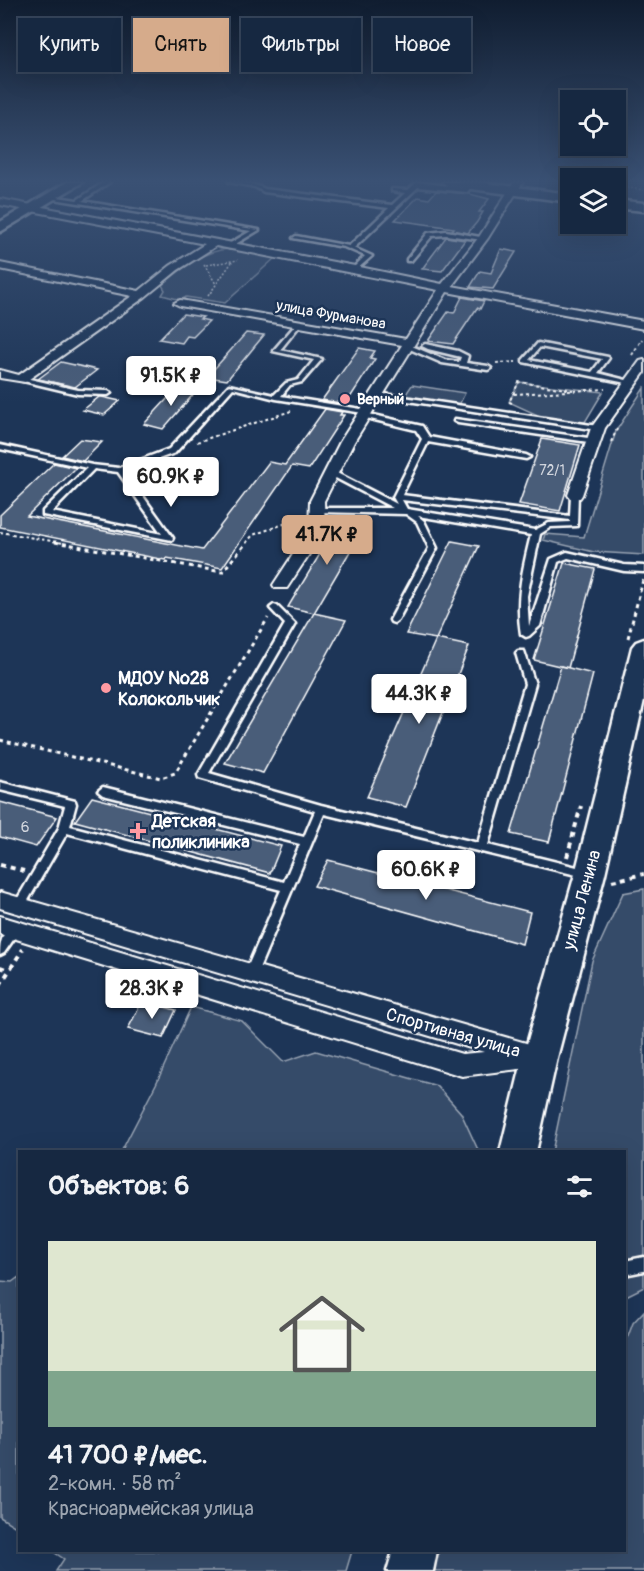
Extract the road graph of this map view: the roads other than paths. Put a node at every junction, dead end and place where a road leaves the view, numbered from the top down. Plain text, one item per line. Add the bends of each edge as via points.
1 (193, 255) edge
2 (281, 255) edge
3 (367, 255) edge
4 (413, 255) edge
5 (470, 255) edge
6 (409, 260) dead end
7 (0, 266) edge
8 (355, 269) junction
9 (444, 289) junction
10 (141, 295) junction
11 (180, 303) dead end
12 (298, 324) junction
13 (644, 325) edge
14 (409, 343) junction
15 (644, 364) edge
16 (488, 368) dead end
17 (0, 374) edge
18 (594, 374) junction
19 (21, 379) junction
20 (631, 382) junction
21 (108, 393) dead end
22 (377, 395) junction
23 (276, 397) junction
24 (366, 413) junction
25 (458, 421) dead end
26 (596, 434) junction
27 (426, 439) junction
28 (0, 447) edge
29 (526, 457) dead end
30 (93, 467) junction
31 (120, 470) junction
32 (330, 473) junction
33 (575, 495) joint
34 (397, 497) junction
35 (317, 505) junction
36 (404, 511) junction
37 (574, 519) junction
38 (536, 533) junction
39 (644, 569) edge
40 (280, 585) dead end
41 (274, 608) road end
42 (394, 620) dead end
43 (644, 647) edge
44 (521, 653) dead end
45 (0, 786) edge
46 (103, 791) dead end
47 (321, 808) junction
48 (64, 828) junction
49 (307, 842) junction
50 (482, 848) junction
51 (588, 880) junction
52 (288, 887) junction
53 (10, 903) edge
54 (16, 930) edge
55 (0, 951) edge
56 (251, 973) junction
57 (540, 1058) junction
58 (518, 1150) edge
59 (644, 1264) edge
60 (626, 1268) edge
61 (415, 1552) edge
62 (410, 1571) edge

1 - 10 street
2 - 8 street
3 - 8 lane
4 - 6 lane
5 - 9 street
7 - 10 street
8 - 9 street
9 - 13 street
9 - 14 street
10 - 19 street
11 - 12 street, улица Фурманова
12 - 14 street, улица Фурманова
12 - 23 lane via 276,351 319,359 300,381 288,384
14 - 16 lane via 444,362
14 - 22 street
15 - 20 street
17 - 19 street
18 - 18 lane via 525,361 538,345 606,358
18 - 20 lane
19 - 21 lane via 78,392
20 - 26 street
22 - 24 street
22 - 26 lane via 555,422
23 - 24 lane
23 - 31 lane via 231,386 172,451
24 - 27 lane via 418,428
24 - 32 street
25 - 26 lane
26 - 33 street
27 - 29 lane
27 - 34 lane
28 - 30 lane
30 - 31 lane
30 - 31 lane via 46,513 169,538
32 - 35 street
32 - 36 lane
33 - 37 lane
34 - 36 lane
34 - 37 lane via 440,499
35 - 36 lane
35 - 40 street via 317,530
36 - 38 lane
36 - 42 lane via 420,520 433,548
37 - 38 lane via 574,524 549,525
38 - 39 lane via 524,576 526,634 535,627 554,561 567,555
41 - 47 lane via 290,624 203,775
43 - 51 street, улица Ленина
44 - 50 lane via 530,684
45 - 48 lane via 71,804
46 - 49 lane
47 - 49 lane
47 - 50 lane
48 - 52 lane
48 - 53 lane via 37,875
49 - 52 lane
50 - 51 lane
51 - 57 street, улица Ленина
52 - 56 lane
53 - 56 street, Спортивная улица
54 - 55 lane
54 - 57 street, Спортивная улица via 462,1065
56 - 57 street, Спортивная улица
57 - 58 street, улица Ленина
59 - 60 lane
61 - 62 street

